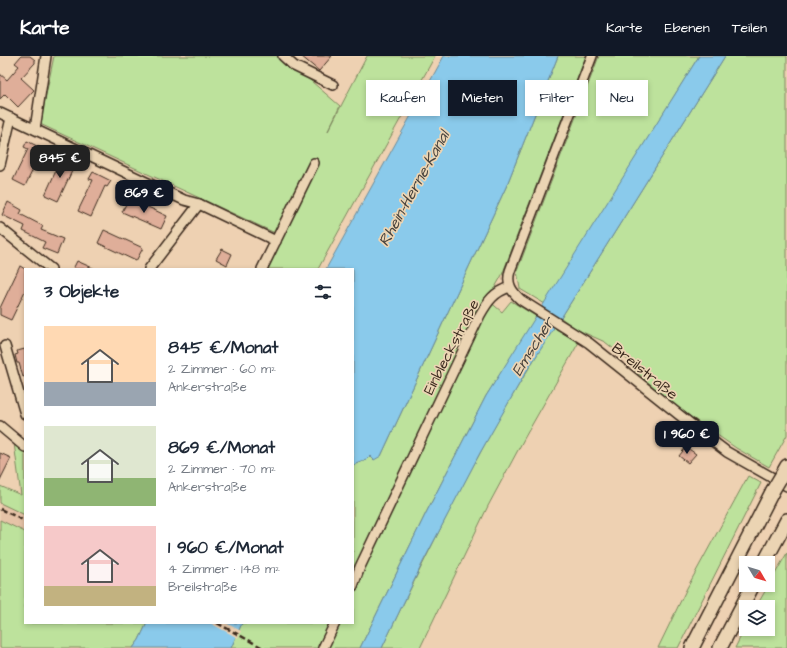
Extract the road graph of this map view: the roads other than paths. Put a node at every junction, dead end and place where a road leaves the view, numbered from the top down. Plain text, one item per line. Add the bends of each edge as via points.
1 (46, 56) edge
2 (283, 56) edge
3 (592, 56) edge
4 (333, 85) dead end
5 (0, 113) edge
6 (11, 118) junction
7 (35, 129) junction
8 (314, 163) dead end
9 (0, 165) edge
10 (199, 204) junction
11 (0, 228) edge
12 (276, 241) junction
13 (49, 268) edge
14 (150, 268) edge
15 (262, 268) edge
16 (510, 287) junction
17 (5, 346) dead end
18 (24, 411) edge
19 (0, 426) edge
20 (24, 445) edge
21 (785, 475) edge
22 (787, 520) edge
23 (768, 556) edge
24 (354, 583) edge
25 (749, 592) edge
26 (335, 624) edge
27 (323, 648) edge
28 (692, 648) edge
29 (720, 648) edge

1 - 7 street
2 - 4 street via 294,66
3 - 16 street via 510,272
5 - 6 street
6 - 7 street
6 - 9 street
7 - 10 street via 184,200
8 - 12 street
10 - 12 street
10 - 14 street
11 - 13 street
12 - 15 street
16 - 21 street, Breilstraße via 516,295 589,344 727,452
16 - 24 street, Einbleckstraße via 497,292 480,315
17 - 18 street
19 - 20 street
21 - 28 highway, bridge via 773,490
22 - 23 highway
25 - 29 highway
26 - 27 street

